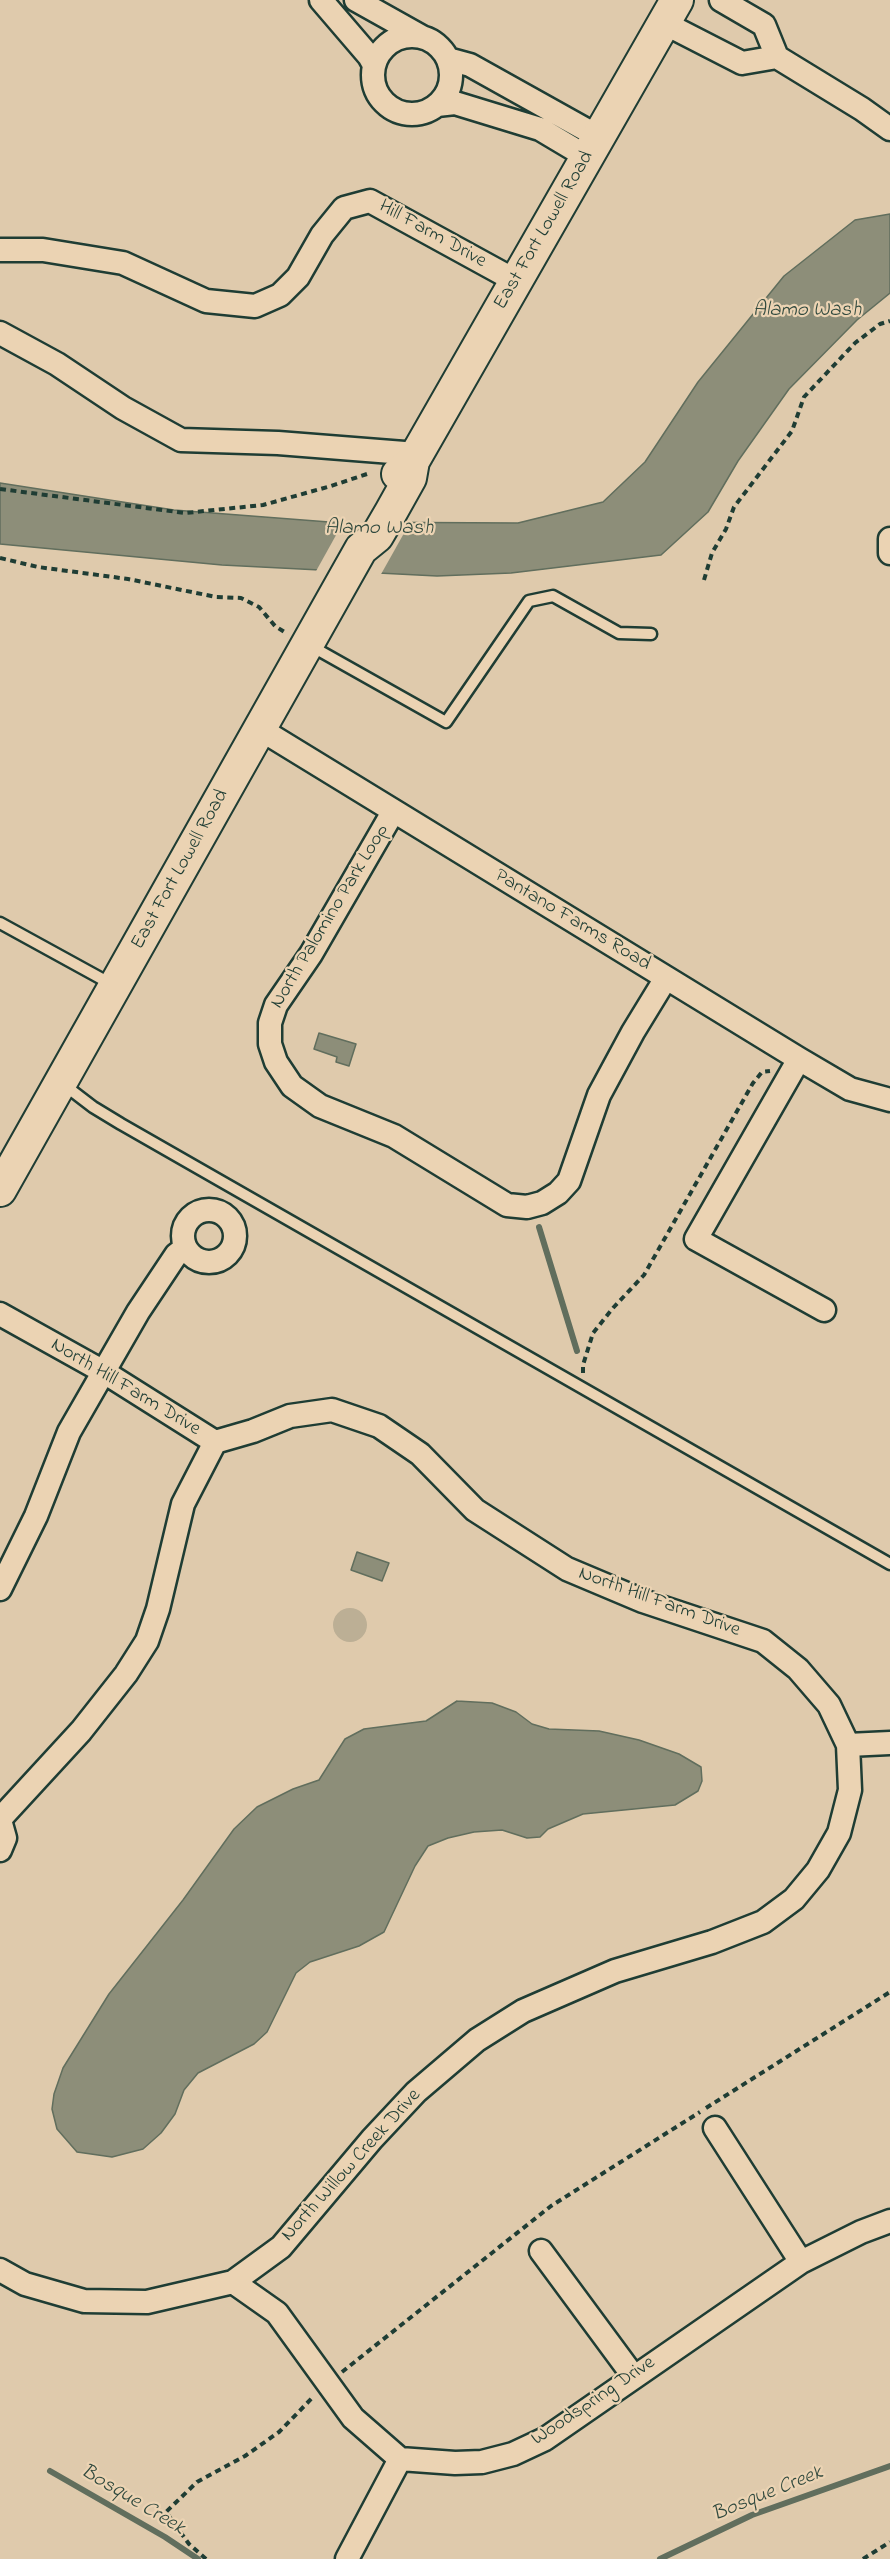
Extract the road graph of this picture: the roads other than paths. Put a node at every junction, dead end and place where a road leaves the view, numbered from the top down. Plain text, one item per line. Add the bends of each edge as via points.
1 (321, 0) edge
2 (356, 0) edge
3 (722, 0) edge
4 (670, 12) edge
5 (425, 38) junction
6 (777, 57) junction
7 (448, 59) junction
8 (374, 65) junction
9 (437, 105) junction
10 (890, 129) edge
11 (593, 147) junction
12 (0, 250) edge
13 (516, 281) junction
14 (0, 333) edge
15 (415, 458) junction
16 (890, 539) edge
17 (890, 553) edge
18 (651, 634) dead end
19 (308, 645) junction
20 (260, 729) junction
21 (393, 812) junction
22 (0, 923) edge
23 (666, 978) junction
24 (115, 986) junction
25 (799, 1059) junction
26 (61, 1082) junction
27 (890, 1100) edge
28 (0, 1190) edge
29 (185, 1248) dead end
30 (824, 1310) dead end
31 (0, 1314) edge
32 (104, 1372) junction
33 (215, 1442) junction
34 (890, 1564) edge
35 (0, 1589) edge
36 (890, 1743) edge
37 (848, 1745) junction
38 (0, 1819) edge
39 (0, 1850) edge
40 (715, 2128) dead end
41 (890, 2221) edge
42 (541, 2251) dead end
43 (801, 2262) junction
44 (0, 2270) edge
45 (233, 2282) junction
46 (634, 2377) junction
47 (400, 2458) junction
48 (346, 2559) edge

1 - 8 street
2 - 5 street
3 - 6 street via 764,24
4 - 6 street via 742,63
4 - 11 street, East Fort Lowell Road
5 - 7 street
5 - 8 street via 395,40 381,51
6 - 10 street
7 - 9 street via 450,82
7 - 11 street via 470,65
8 - 9 street via 374,87 390,108 415,115
9 - 11 street via 454,104
11 - 13 street, East Fort Lowell Road
12 - 13 street, Hill Farm Drive via 43,250 123,263 206,301 255,306 280,294 298,277 322,235 344,207 370,201
13 - 15 street, East Fort Lowell Road
14 - 15 street via 181,440 278,442
15 - 19 street, East Fort Lowell Road via 410,478 362,536 361,549
16 - 17 street
18 - 19 lane via 619,633 553,596 529,601 446,722
19 - 20 street, East Fort Lowell Road
20 - 21 street, Pantano Farms Road
20 - 24 street, East Fort Lowell Road
21 - 23 street, Pantano Farms Road
21 - 23 street, North Palomino Park Loop via 311,954 276,1005 270,1023 270,1044 276,1062 292,1086 320,1106 394,1136 507,1205 527,1207 542,1203 569,1181 599,1095
22 - 24 lane
23 - 25 street, Pantano Farms Road
24 - 26 street, East Fort Lowell Road
25 - 27 street, Pantano Farms Road via 850,1089
25 - 30 street via 696,1239
26 - 28 street, East Fort Lowell Road
26 - 34 lane via 120,1124
29 - 32 street via 176,1255 138,1312
31 - 32 street, North Hill Farm Drive
32 - 33 street, North Hill Farm Drive
32 - 35 street via 69,1432 36,1516
33 - 37 street, North Hill Farm Drive via 290,1416 332,1410 379,1425 420,1454 475,1510 567,1569 643,1601 763,1641 798,1669 829,1705
33 - 38 street via 183,1504 147,1641 81,1731
36 - 37 street
37 - 45 street, North Willow Creek Drive via 850,1790 839,1833 818,1870 794,1899 763,1923 615,1971 523,2011 477,2040 416,2092 281,2247
38 - 39 street via 5,1838
40 - 43 street
41 - 43 street, Woodspring Drive
42 - 46 street
43 - 46 street, Woodspring Drive
44 - 45 street, North Willow Creek Drive via 25,2284 84,2301 147,2302
45 - 47 street via 277,2313 353,2418
46 - 47 street, Woodspring Drive via 545,2439 513,2454 482,2462 455,2463
47 - 48 street

